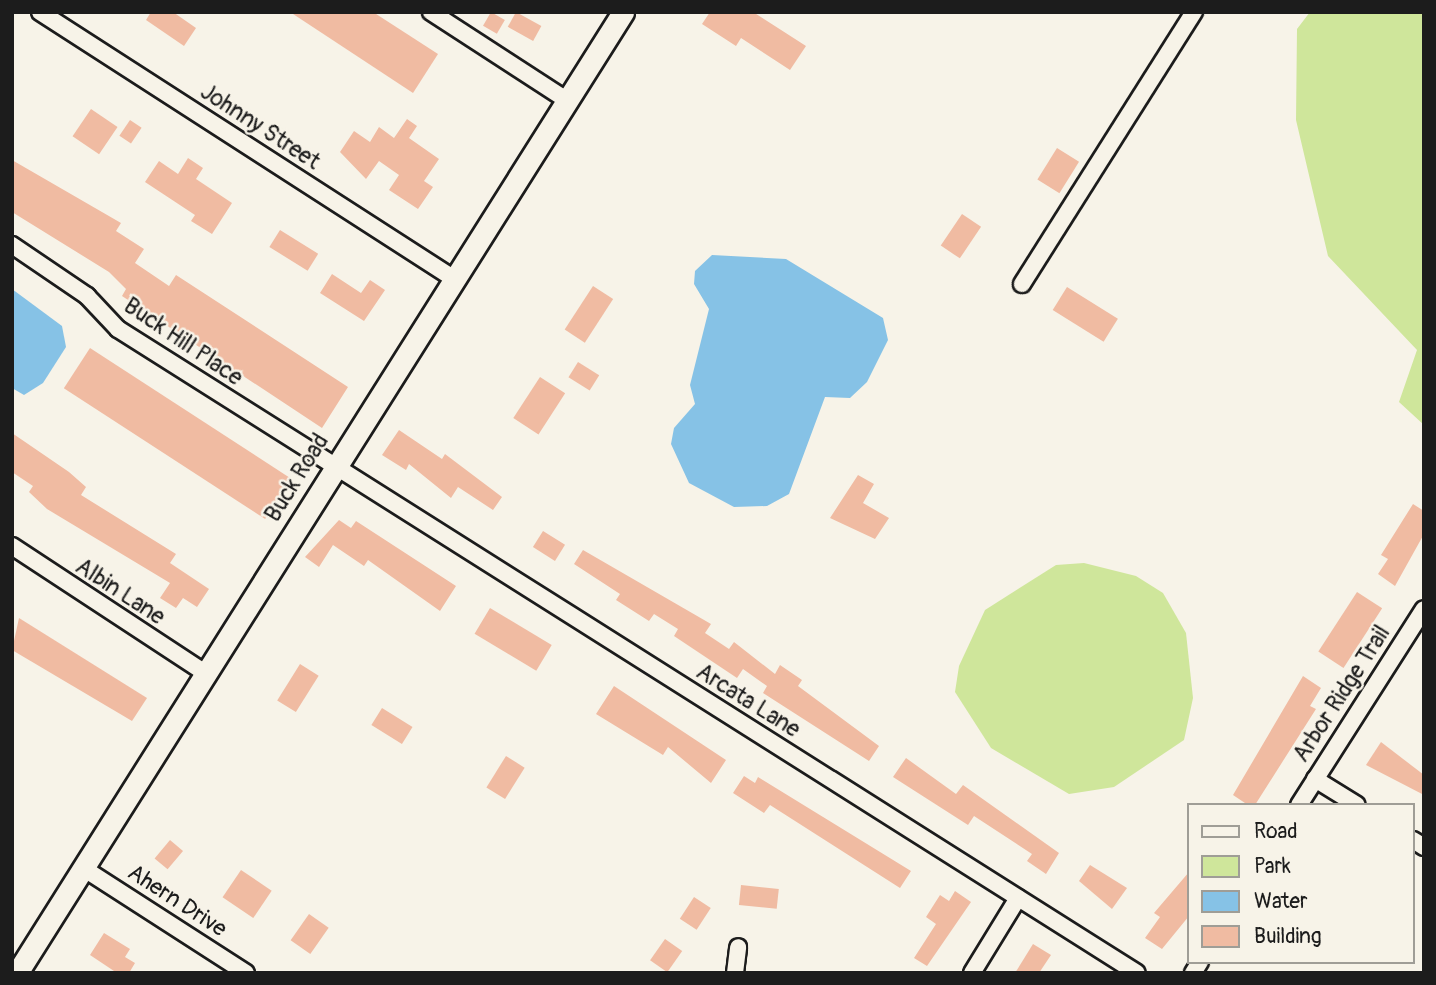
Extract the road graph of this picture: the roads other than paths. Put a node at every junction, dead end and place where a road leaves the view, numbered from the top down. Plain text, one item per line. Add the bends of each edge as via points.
1 (40, 12) edge
2 (431, 12) edge
3 (623, 12) edge
4 (1194, 12) edge
5 (568, 101) junction
6 (12, 245) edge
7 (455, 279) junction
8 (1022, 284) dead end
9 (335, 468) junction
10 (12, 546) edge
11 (1424, 609) edge
12 (205, 673) junction
13 (1315, 779) junction
14 (1300, 803) edge
15 (1354, 803) edge
16 (83, 868) junction
17 (1018, 898) junction
18 (738, 947) dead end
19 (17, 973) edge
20 (246, 973) edge
21 (735, 973) edge
22 (972, 973) edge
23 (1137, 973) edge

1 - 7 street, Johnny Street
2 - 5 street
3 - 5 street, Buck Road
4 - 8 street
5 - 7 street, Buck Road
6 - 9 street, Buck Hill Place via 87,296 118,329
7 - 9 street, Buck Road
9 - 12 street, Buck Road
9 - 17 street, Arcata Lane
10 - 12 street, Albin Lane
11 - 13 street, Arbor Ridge Trail
12 - 16 street, Buck Road
13 - 14 street, Arbor Ridge Trail
13 - 15 street
16 - 19 street, Buck Road
16 - 20 street, Ahern Drive
17 - 22 street
17 - 23 street, Arcata Lane
18 - 21 street

